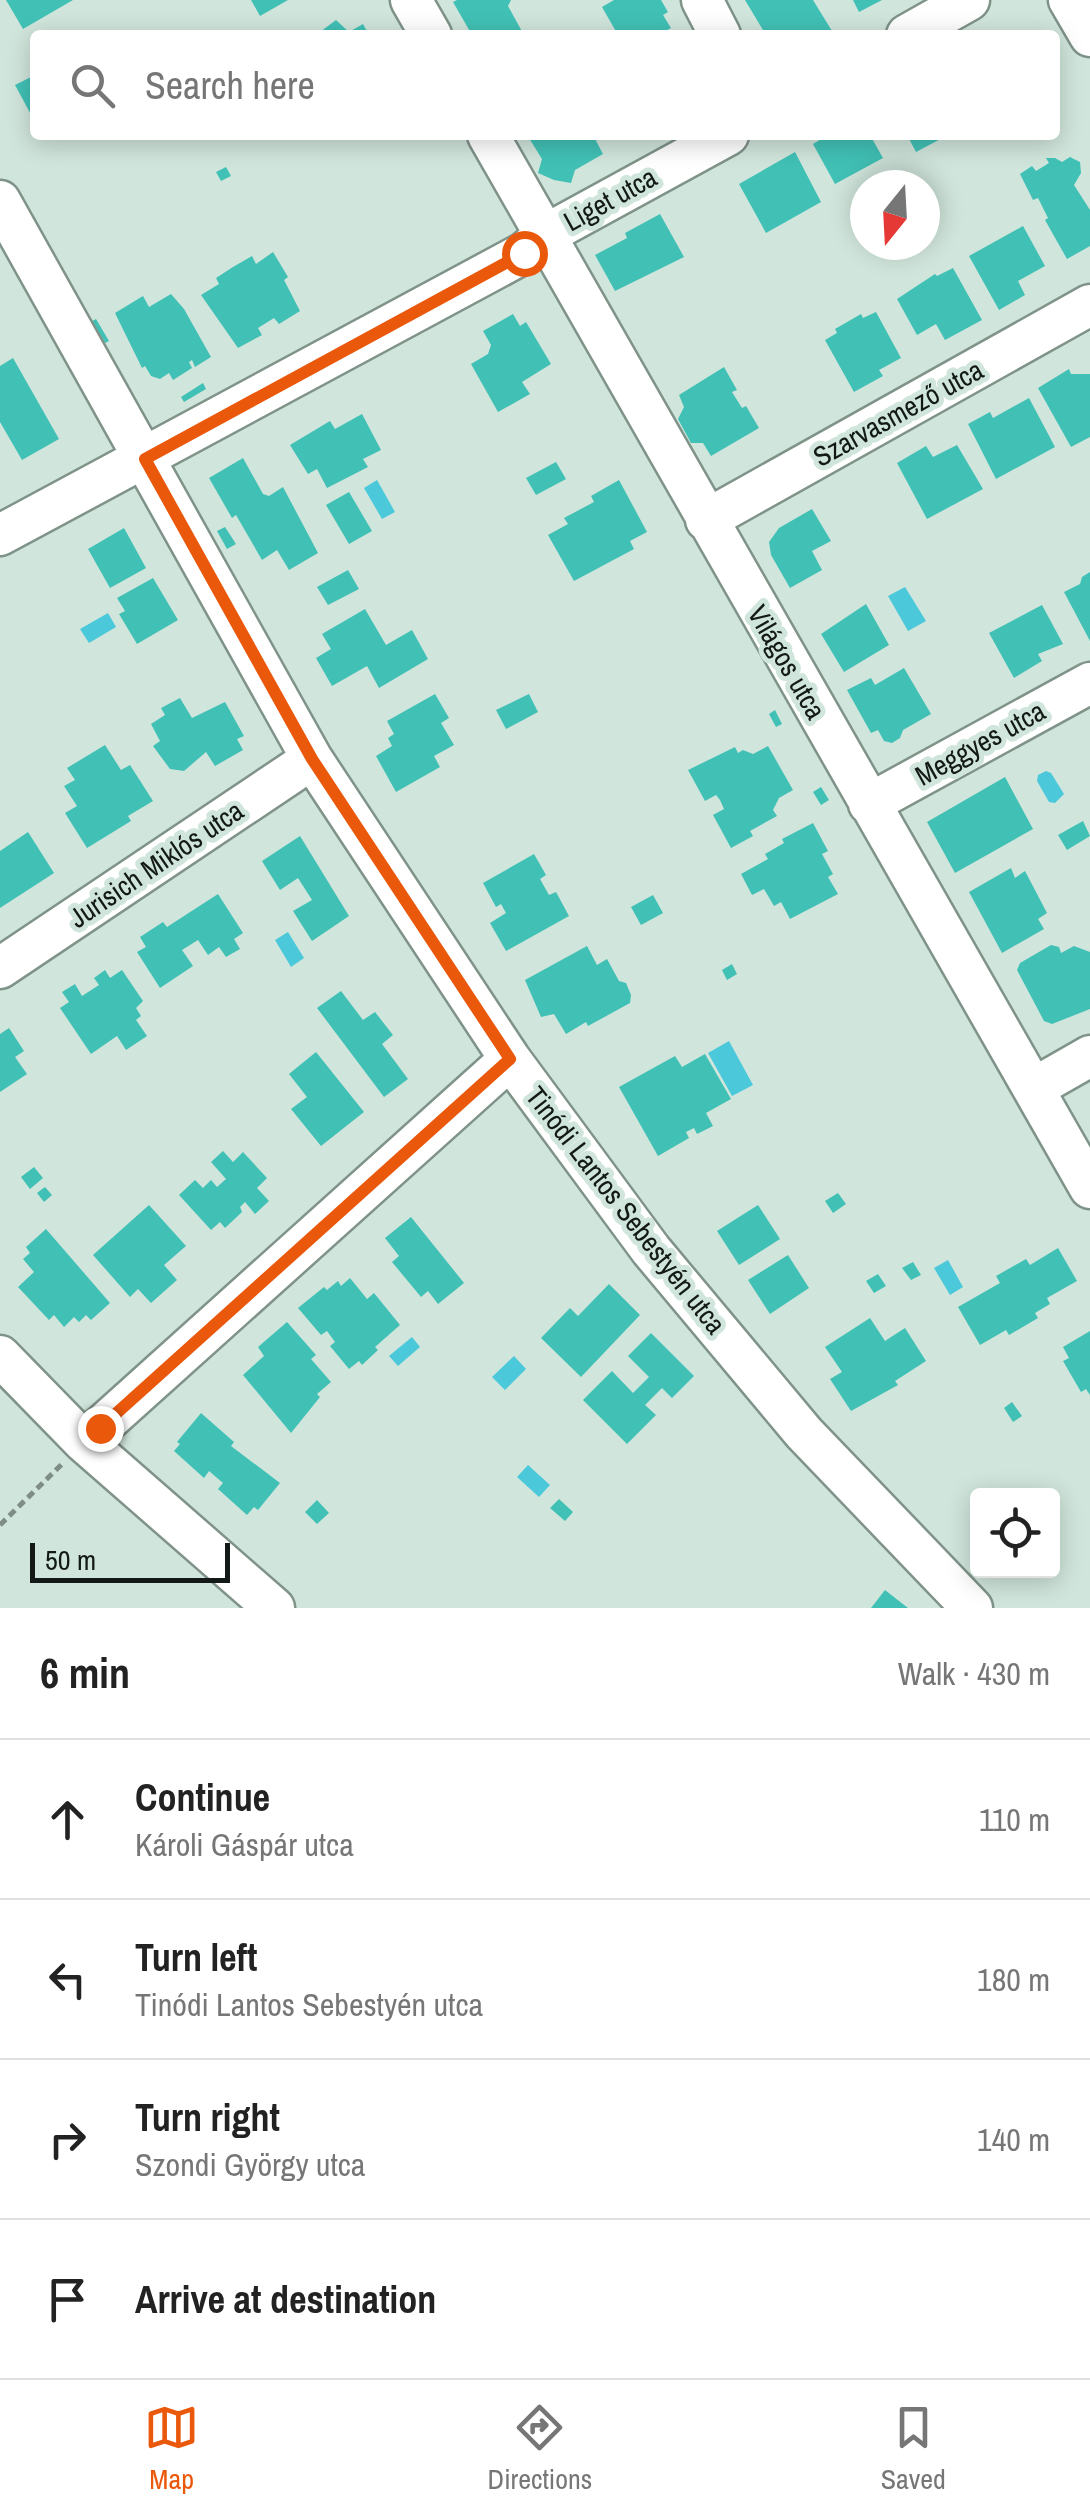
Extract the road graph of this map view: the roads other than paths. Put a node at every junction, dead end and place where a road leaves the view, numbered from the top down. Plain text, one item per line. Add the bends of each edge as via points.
1 (412, 0) edge
2 (702, 0) edge
3 (969, 0) edge
4 (1069, 0) edge
5 (428, 30) edge
6 (717, 30) edge
7 (916, 30) edge
8 (1090, 36) edge
9 (491, 140) edge
10 (719, 140) edge
11 (0, 201) edge
12 (545, 235) junction
13 (1090, 305) edge
14 (145, 459) junction
15 (706, 520) junction
16 (0, 535) edge
17 (1090, 682) edge
18 (312, 759) junction
19 (869, 804) junction
20 (0, 968) edge
21 (1090, 1056) edge
22 (510, 1059) junction
23 (1034, 1088) junction
24 (1090, 1188) edge
25 (0, 1356) edge
26 (84, 1442) junction
27 (274, 1608) edge
28 (972, 1608) edge

1 - 5 street
2 - 6 street
3 - 7 street
4 - 8 street
9 - 12 street, Világos utca
10 - 12 street, Liget utca
11 - 14 street, Tinódi Lantos Sebestyén utca
12 - 14 street, Liget utca via 524,253
12 - 15 street, Világos utca
13 - 15 street, Szarvasmező utca
14 - 16 street, Liget utca
14 - 18 street, Tinódi Lantos Sebestyén utca
15 - 19 street, Világos utca
17 - 19 street, Meggyes utca
18 - 20 street, Jurisich Miklós utca
18 - 22 street, Tinódi Lantos Sebestyén utca
19 - 23 street, Világos utca
21 - 23 street
22 - 26 street
22 - 28 street, Tinódi Lantos Sebestyén utca via 651,1250 804,1433
23 - 24 street, Világos utca
25 - 26 street
26 - 27 street

